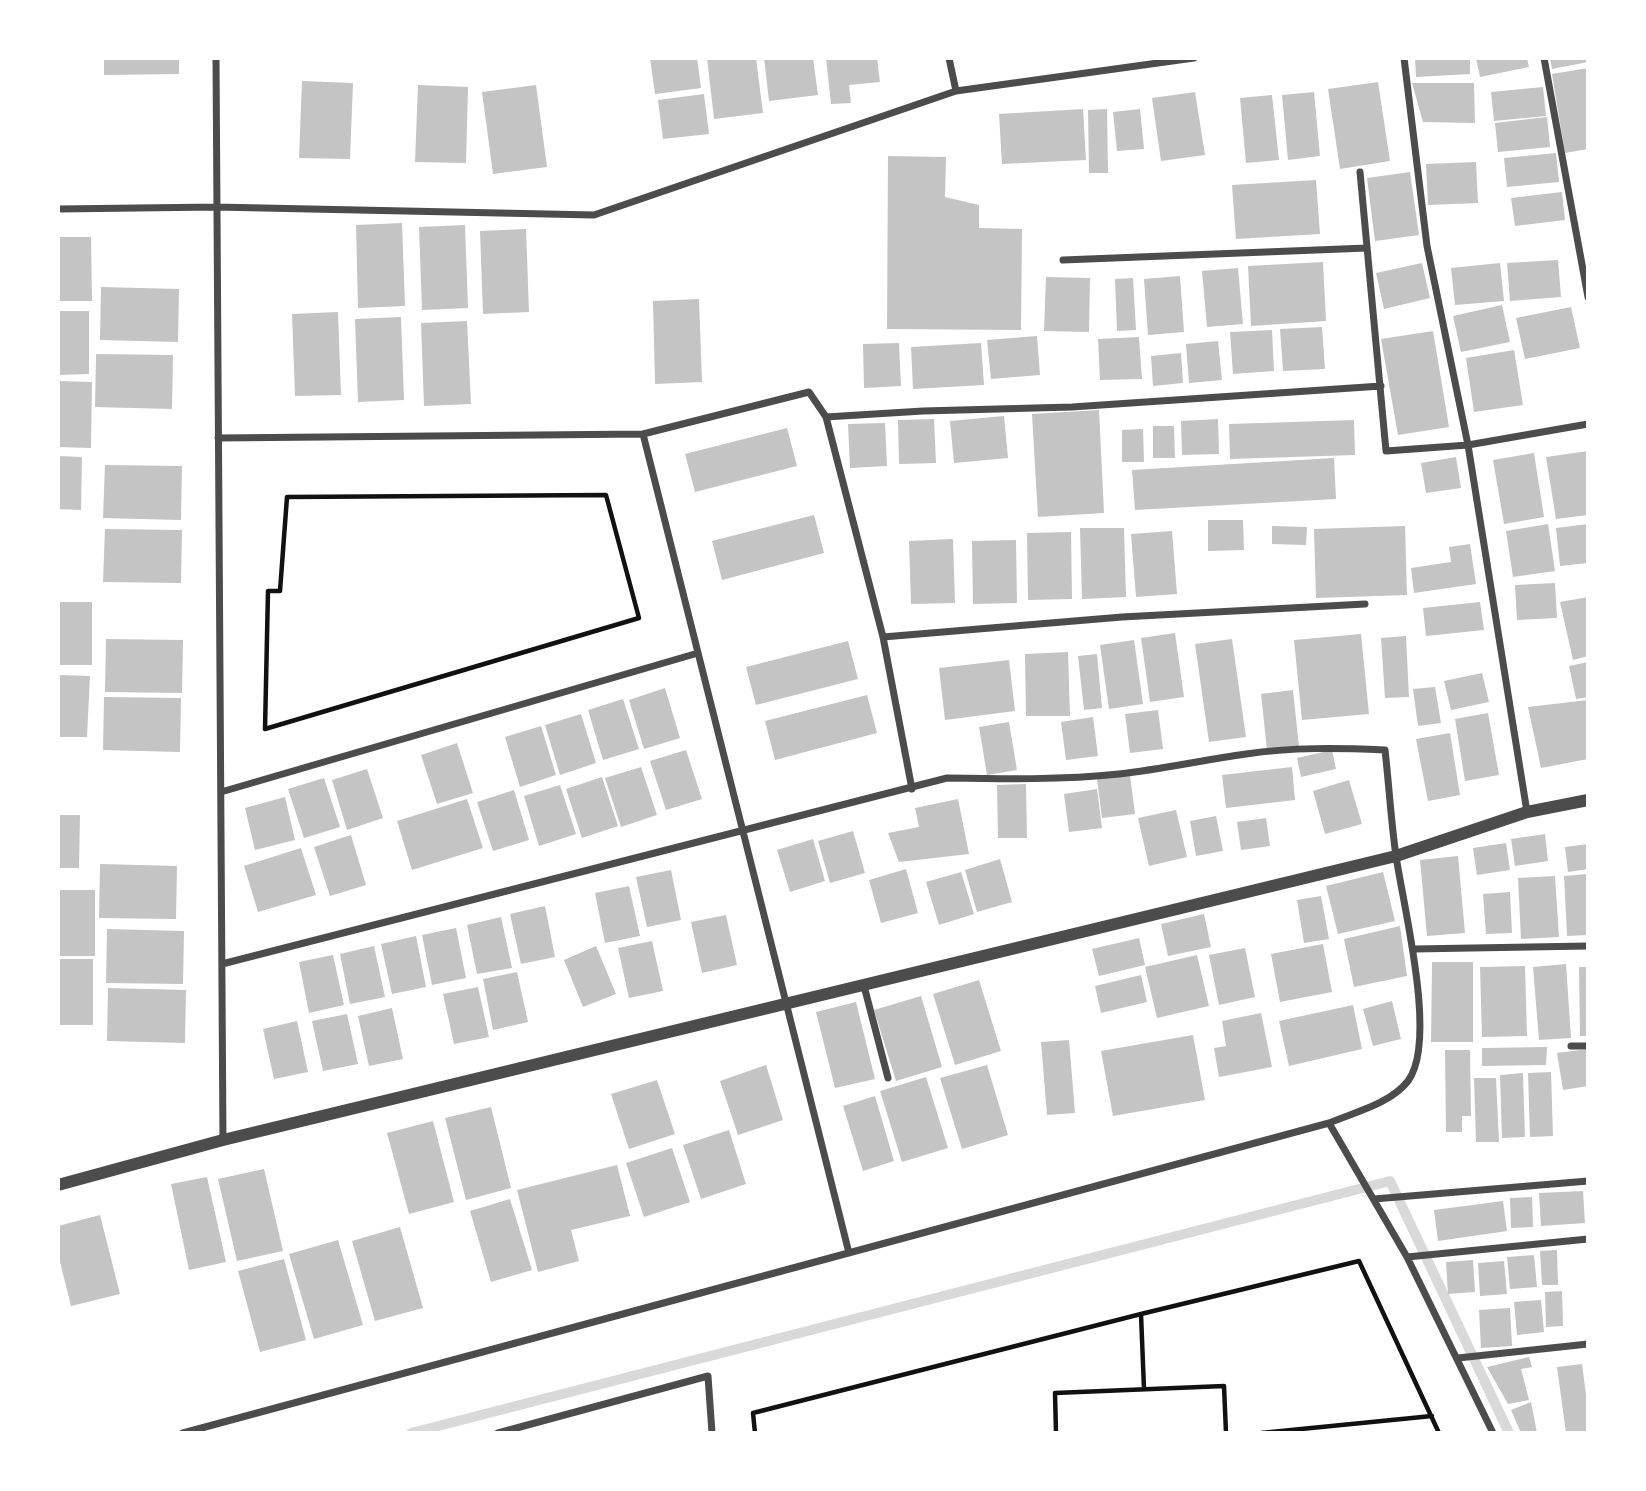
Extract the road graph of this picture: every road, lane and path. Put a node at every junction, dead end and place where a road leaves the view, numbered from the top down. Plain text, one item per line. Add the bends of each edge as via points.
1 (216, 58) edge
2 (949, 58) edge
3 (1194, 58) edge
4 (1404, 58) edge
5 (1544, 58) edge
6 (956, 91) junction
7 (1360, 172) dead end
8 (216, 207) junction
9 (58, 209) edge
10 (1367, 248) junction
11 (1063, 260) dead end
12 (1588, 298) edge
13 (1381, 386) junction
14 (826, 417) junction
15 (1588, 424) edge
16 (643, 434) junction
17 (218, 438) junction
18 (1468, 445) junction
19 (606, 495) joint
20 (1365, 604) dead end
21 (883, 637) junction
22 (698, 653) junction
23 (912, 789) junction
24 (220, 792) junction
25 (1588, 800) edge
26 (1527, 812) junction
27 (743, 832) junction
28 (1396, 856) junction
29 (1588, 946) edge
30 (1414, 948) junction
31 (222, 964) junction
32 (864, 986) junction
33 (787, 1005) junction
34 (1588, 1045) edge
35 (1571, 1046) dead end
36 (888, 1078) dead end
37 (1329, 1123) junction
38 (223, 1140) junction
39 (1588, 1181) edge
40 (58, 1185) edge
41 (1374, 1199) junction
42 (1588, 1240) edge
43 (849, 1253) junction
44 (1407, 1257) junction
45 (1141, 1314) junction
46 (1588, 1344) edge
47 (1458, 1358) junction
48 (1144, 1389) junction
49 (1432, 1416) junction
50 (183, 1433) edge
51 (498, 1433) edge
52 (712, 1433) edge
53 (755, 1433) edge
54 (1056, 1433) edge
55 (1226, 1433) edge
56 (1261, 1433) edge
57 (1439, 1433) edge
58 (1493, 1433) edge

1 - 8 street
2 - 6 street
3 - 6 street
4 - 18 street via 1427,246
5 - 12 street
6 - 8 street via 594,215
7 - 10 street
8 - 9 street
8 - 17 street
10 - 11 street
10 - 13 street
13 - 14 street via 1072,407
13 - 18 street via 1386,451
14 - 16 street via 810,392
14 - 21 street
15 - 18 street
16 - 17 street
16 - 22 street
17 - 24 street
18 - 26 street
19 - 19 path via 287,497 280,592 268,591 265,730 639,618
20 - 21 street via 1122,617
21 - 23 street
22 - 24 street
22 - 27 street
23 - 27 street
23 - 28 street via 947,778 1115,774 1260,752 1385,750
24 - 31 street
25 - 26 street
26 - 28 street
27 - 31 street
27 - 33 street
28 - 30 street
28 - 32 street
29 - 30 street
30 - 37 street via 1420,1049 1415,1068 1391,1097
31 - 38 street
32 - 33 street
32 - 36 street
33 - 38 street
33 - 43 street
34 - 35 street
37 - 41 street
37 - 43 street
38 - 40 street
39 - 41 street
41 - 44 street
42 - 44 street
43 - 50 street
44 - 47 street
45 - 48 path
45 - 49 path via 1359,1261
45 - 53 path via 753,1413
46 - 47 street
47 - 58 street
48 - 54 path via 1055,1393
48 - 55 path via 1224,1386
49 - 56 path
49 - 57 path
51 - 52 street via 708,1376

